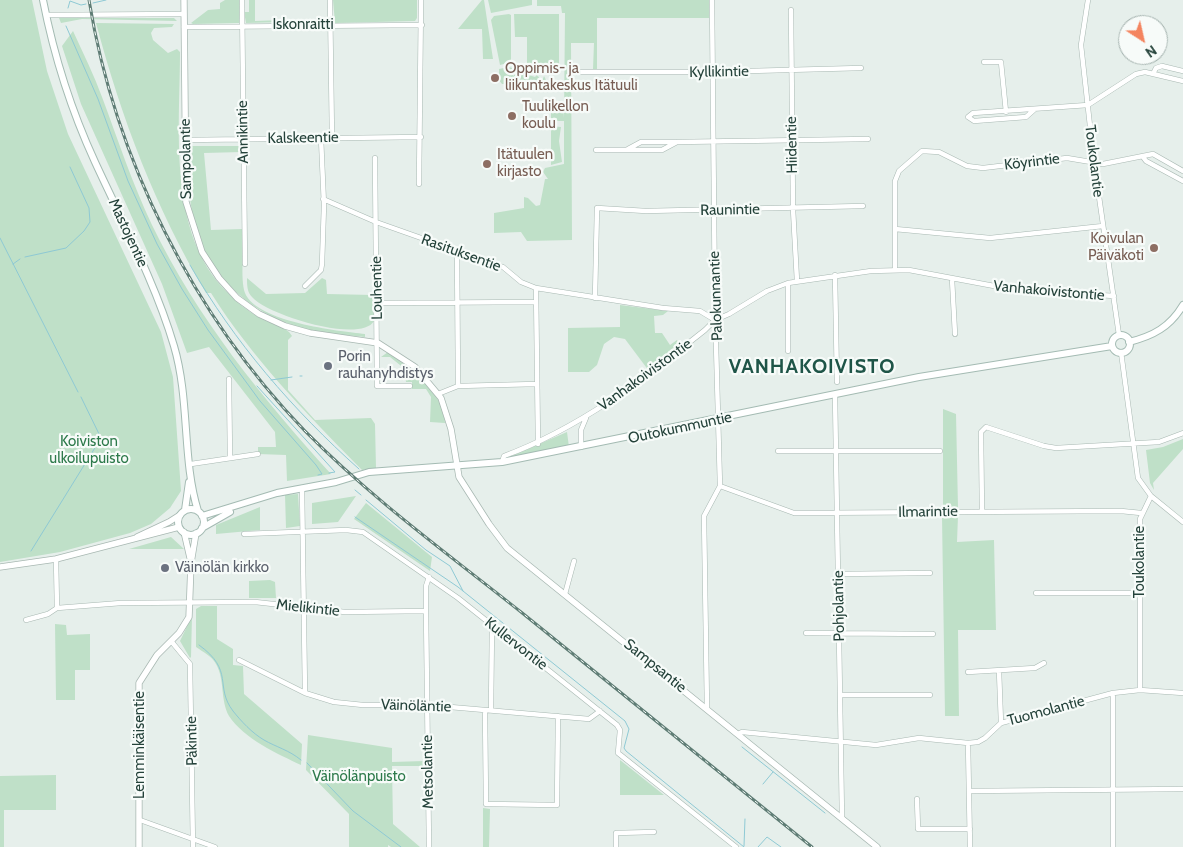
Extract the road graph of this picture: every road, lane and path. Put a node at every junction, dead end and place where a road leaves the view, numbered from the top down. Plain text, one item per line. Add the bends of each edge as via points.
1 (43, 0) edge
2 (184, 0) edge
3 (242, 0) edge
4 (330, 0) edge
5 (420, 0) edge
6 (712, 0) edge
7 (1088, 0) edge
8 (791, 10) dead end
9 (184, 14) junction
10 (46, 15) junction
11 (242, 25) junction
12 (331, 25) junction
13 (422, 25) junction
14 (184, 26) junction
15 (984, 62) dead end
16 (861, 68) dead end
17 (791, 70) junction
18 (576, 72) dead end
19 (712, 72) junction
20 (1183, 72) edge
21 (1154, 74) junction
22 (1183, 81) edge
23 (1088, 105) junction
24 (1035, 109) junction
25 (1006, 111) junction
26 (1007, 118) junction
27 (421, 136) junction
28 (332, 137) junction
29 (321, 138) junction
30 (243, 139) junction
31 (186, 140) junction
32 (868, 140) dead end
33 (792, 142) junction
34 (713, 143) junction
35 (596, 150) dead end
36 (1143, 156) junction
37 (375, 158) dead end
38 (1094, 162) junction
39 (1183, 171) edge
40 (1183, 181) edge
41 (419, 184) dead end
42 (323, 199) junction
43 (863, 206) dead end
44 (793, 208) junction
45 (714, 210) junction
46 (376, 222) junction
47 (1103, 226) junction
48 (895, 229) junction
49 (457, 250) junction
50 (245, 264) dead end
51 (895, 270) junction
52 (835, 275) junction
53 (952, 278) junction
54 (797, 281) junction
55 (788, 283) junction
56 (305, 286) dead end
57 (536, 288) junction
58 (1114, 296) junction
59 (595, 298) junction
60 (536, 302) junction
61 (378, 303) junction
62 (457, 303) junction
63 (1183, 305) edge
64 (715, 320) junction
65 (955, 334) dead end
66 (1119, 335) junction
67 (1129, 342) junction
68 (378, 343) junction
69 (1112, 346) junction
70 (788, 351) dead end
71 (1121, 352) junction
72 (229, 379) dead end
73 (837, 382) dead end
74 (536, 384) junction
75 (410, 386) dead end
76 (458, 386) junction
77 (438, 394) junction
78 (835, 395) junction
79 (586, 418) junction
80 (719, 420) junction
81 (1183, 433) edge
82 (538, 444) junction
83 (1134, 444) junction
84 (582, 448) junction
85 (838, 449) junction
86 (778, 450) dead end
87 (940, 450) dead end
88 (258, 454) dead end
89 (230, 458) junction
90 (502, 462) junction
91 (457, 466) junction
92 (191, 468) junction
93 (720, 486) junction
94 (302, 488) junction
95 (1152, 496) junction
96 (247, 503) junction
97 (982, 511) junction
98 (182, 512) junction
99 (200, 513) junction
100 (838, 513) junction
101 (1141, 513) junction
102 (1183, 513) edge
103 (1181, 520) edge
104 (181, 530) junction
105 (199, 531) junction
106 (304, 531) junction
107 (244, 534) dead end
108 (126, 542) junction
109 (56, 559) junction
110 (574, 561) dead end
111 (191, 563) junction
112 (0, 567) edge
113 (930, 573) dead end
114 (838, 574) junction
115 (429, 577) junction
116 (1036, 593) dead end
117 (1141, 593) junction
118 (565, 594) junction
119 (190, 601) junction
120 (56, 608) junction
121 (305, 608) junction
122 (426, 611) junction
123 (26, 620) dead end
124 (492, 626) junction
125 (806, 634) dead end
126 (839, 634) junction
127 (933, 634) dead end
128 (171, 641) junction
129 (239, 660) dead end
130 (1044, 663) dead end
131 (999, 671) junction
132 (968, 672) dead end
133 (1140, 690) junction
134 (305, 693) junction
135 (1183, 693) edge
136 (1113, 694) junction
137 (840, 695) junction
138 (930, 695) dead end
139 (427, 705) junction
140 (707, 708) junction
141 (485, 710) junction
142 (492, 710) junction
143 (600, 711) junction
144 (558, 716) junction
145 (1001, 723) junction
146 (738, 734) junction
147 (840, 741) junction
148 (968, 743) junction
149 (1183, 789) edge
150 (1112, 790) junction
151 (969, 791) junction
152 (917, 799) dead end
153 (842, 818) junction
154 (140, 820) junction
155 (970, 829) junction
156 (654, 832) dead end
157 (193, 838) junction
158 (139, 847) edge
159 (193, 847) edge
160 (216, 847) edge
161 (429, 847) edge
162 (616, 847) edge
163 (736, 847) edge
164 (877, 847) edge
165 (970, 847) edge
166 (1113, 847) edge

1 - 10 main road, Mastojentie
2 - 9 street, Sampolantie
3 - 11 street, Annikintie
4 - 12 street
5 - 13 street
6 - 19 street, Palokunnantie
7 - 23 street, Toukolantie via 1081,45
8 - 17 street, Hiidentie
9 - 10 street
9 - 14 street, Sampolantie
10 - 92 main road, Mastojentie via 54,54 70,100 94,160 156,291 175,348 186,405
11 - 12 street, Iskonraitti
11 - 14 street, Iskonraitti
11 - 30 street, Annikintie
12 - 13 street, Iskonraitti
12 - 28 street
13 - 27 street
14 - 31 street, Sampolantie
15 - 25 street via 1001,62
16 - 17 street, Kyllikintie
17 - 19 street, Kyllikintie
17 - 33 street, Hiidentie
18 - 19 street, Kyllikintie
19 - 34 street, Palokunnantie
20 - 21 street via 1162,66 1156,68
21 - 22 street
21 - 23 street via 1136,74
23 - 24 street
23 - 38 street, Toukolantie
24 - 25 street
24 - 26 street via 1026,117
25 - 26 street
25 - 26 street via 973,113 968,117 974,121
27 - 28 street, Kalskeentie
27 - 41 street
28 - 29 street, Kalskeentie
29 - 30 street, Kalskeentie
29 - 42 street
30 - 31 street, Kalskeentie
30 - 50 street, Annikintie
31 - 68 street, Sampolantie via 186,202 192,227 202,252 237,298 259,314 285,326
32 - 33 street
33 - 34 street
33 - 44 street, Hiidentie
34 - 35 street via 677,142 662,150
34 - 45 street, Palokunnantie
36 - 38 street, Köyrintie via 1102,164
36 - 39 street, Köyrintie via 1153,154
36 - 40 street via 1146,161
37 - 46 street, Louhentie
38 - 47 street, Toukolantie
38 - 48 street, Köyrintie via 1067,158 983,168 967,166 939,152 922,151 899,171 895,181
42 - 46 street, Rasituksentie
42 - 56 street via 321,270
43 - 44 street, Raunintie
44 - 45 street, Raunintie
44 - 54 street, Hiidentie
45 - 59 street, Raunintie via 646,212 597,208
45 - 64 street, Palokunnantie
46 - 49 street, Rasituksentie
46 - 61 street, Louhentie
47 - 48 street via 990,238
47 - 58 street, Toukolantie
48 - 51 street
49 - 57 street, Rasituksentie via 503,267 521,282
49 - 62 street
51 - 52 street, Vanhakoivistontie
51 - 53 street, Vanhakoivistontie
52 - 54 street, Vanhakoivistontie
52 - 73 street
53 - 58 street, Vanhakoivistontie via 1010,289
53 - 65 street
54 - 55 street, Vanhakoivistontie
55 - 64 street, Vanhakoivistontie
55 - 70 street
57 - 59 street, Rasituksentie
57 - 60 street
58 - 66 street, Toukolantie
59 - 64 street, Rasituksentie via 700,311
60 - 62 street
60 - 74 street
61 - 62 street
61 - 68 street, Louhentie
62 - 76 street
63 - 67 main road via 1164,329
64 - 79 street, Vanhakoivistontie via 649,375
64 - 80 street, Palokunnantie
66 - 67 main road
66 - 69 main road
67 - 71 main road via 1126,350
68 - 75 street, Louhentie via 378,386
68 - 77 street, Sampolantie via 416,367
69 - 71 main road
69 - 78 main road, Outokummuntie via 919,377
71 - 83 street
72 - 89 street
74 - 76 street
74 - 82 street
76 - 77 street
77 - 91 street, Sampolantie via 451,429
78 - 80 main road, Outokummuntie
78 - 85 street, Pohjolantie
79 - 82 street, Vanhakoivistontie
79 - 84 street via 581,430
80 - 84 main road, Outokummuntie
80 - 93 street, Palokunnantie
81 - 83 street via 1159,442
82 - 90 street, Vanhakoivistontie via 504,456
83 - 95 street via 1138,478
83 - 97 street via 1056,448 986,426 980,432
84 - 90 main road, Outokummuntie
85 - 86 street
85 - 87 street
85 - 100 street, Pohjolantie
88 - 89 street
89 - 92 street
90 - 91 main road, Outokummuntie
91 - 94 main road, Outokummuntie via 369,472
91 - 118 street, Sampsantie via 464,488 507,548
92 - 98 main road, Mastojentie
92 - 99 main road, Mastojentie
93 - 100 street, Ilmarintie via 794,513
93 - 140 street, Palokunnantie via 704,516
94 - 96 main road, Outokummuntie
94 - 106 street
95 - 101 street, Toukolantie
95 - 103 street
96 - 99 main road, Outokummuntie
96 - 105 main road, Outokummuntie
97 - 100 street, Ilmarintie
97 - 101 street, Ilmarintie
98 - 99 main road
98 - 104 main road via 178,521
98 - 108 street via 169,522
99 - 105 main road
100 - 114 street, Pohjolantie
101 - 117 street, Toukolantie
102 - 103 street
104 - 105 main road via 190,534
104 - 108 street
104 - 111 street
105 - 111 street
106 - 107 street, Kullervontie
106 - 115 street, Kullervontie via 358,530
106 - 121 street
108 - 109 street
109 - 112 street
109 - 120 street
110 - 118 street
111 - 119 street
113 - 114 street
114 - 126 street, Pohjolantie
115 - 122 street, Metsolantie
115 - 124 street, Kullervontie
116 - 117 street
117 - 133 street, Toukolantie
118 - 140 street, Sampsantie
119 - 120 street, Mielikintie
119 - 121 street, Mielikintie via 255,602
119 - 128 street, Lemminkäisentie via 188,617
120 - 123 street via 48,614
121 - 122 street, Mielikintie via 345,612
121 - 134 street
122 - 139 street, Metsolantie
124 - 142 street
124 - 143 street, Kullervontie
125 - 126 street
126 - 127 street
126 - 137 street, Pohjolantie
128 - 154 street, Lemminkäisentie via 153,660 139,683
128 - 157 street, Päkintie via 190,664
129 - 134 street, Väinöläntie
130 - 131 street via 1035,668
131 - 132 street
131 - 145 street
133 - 135 street, Tuomolantie
133 - 136 street, Tuomolantie
134 - 139 street, Väinöläntie via 334,702 363,705
136 - 145 street, Tuomolantie
136 - 150 street
137 - 138 street
137 - 147 street, Pohjolantie
139 - 141 street, Väinöläntie
139 - 161 street, Metsolantie
140 - 146 street, Sampsantie
141 - 142 street, Väinöläntie
141 - 144 street via 486,804 558,805
142 - 144 street, Väinöläntie
143 - 144 street, Väinöläntie via 589,718
143 - 163 street, Kullervontie via 620,730 618,753
145 - 148 street, Tuomolantie via 985,738
146 - 147 street, Tuomolantie
146 - 153 street, Sampsantie
147 - 148 street, Tuomolantie via 876,745 919,738
147 - 153 street, Pohjolantie
148 - 151 street
149 - 150 street
150 - 151 street
150 - 166 street
151 - 155 street
152 - 155 street via 918,829
153 - 164 street, Sampsantie
154 - 157 street
154 - 158 street, Lemminkäisentie
155 - 165 street
156 - 162 street via 616,833
157 - 159 street, Päkintie
157 - 160 street

